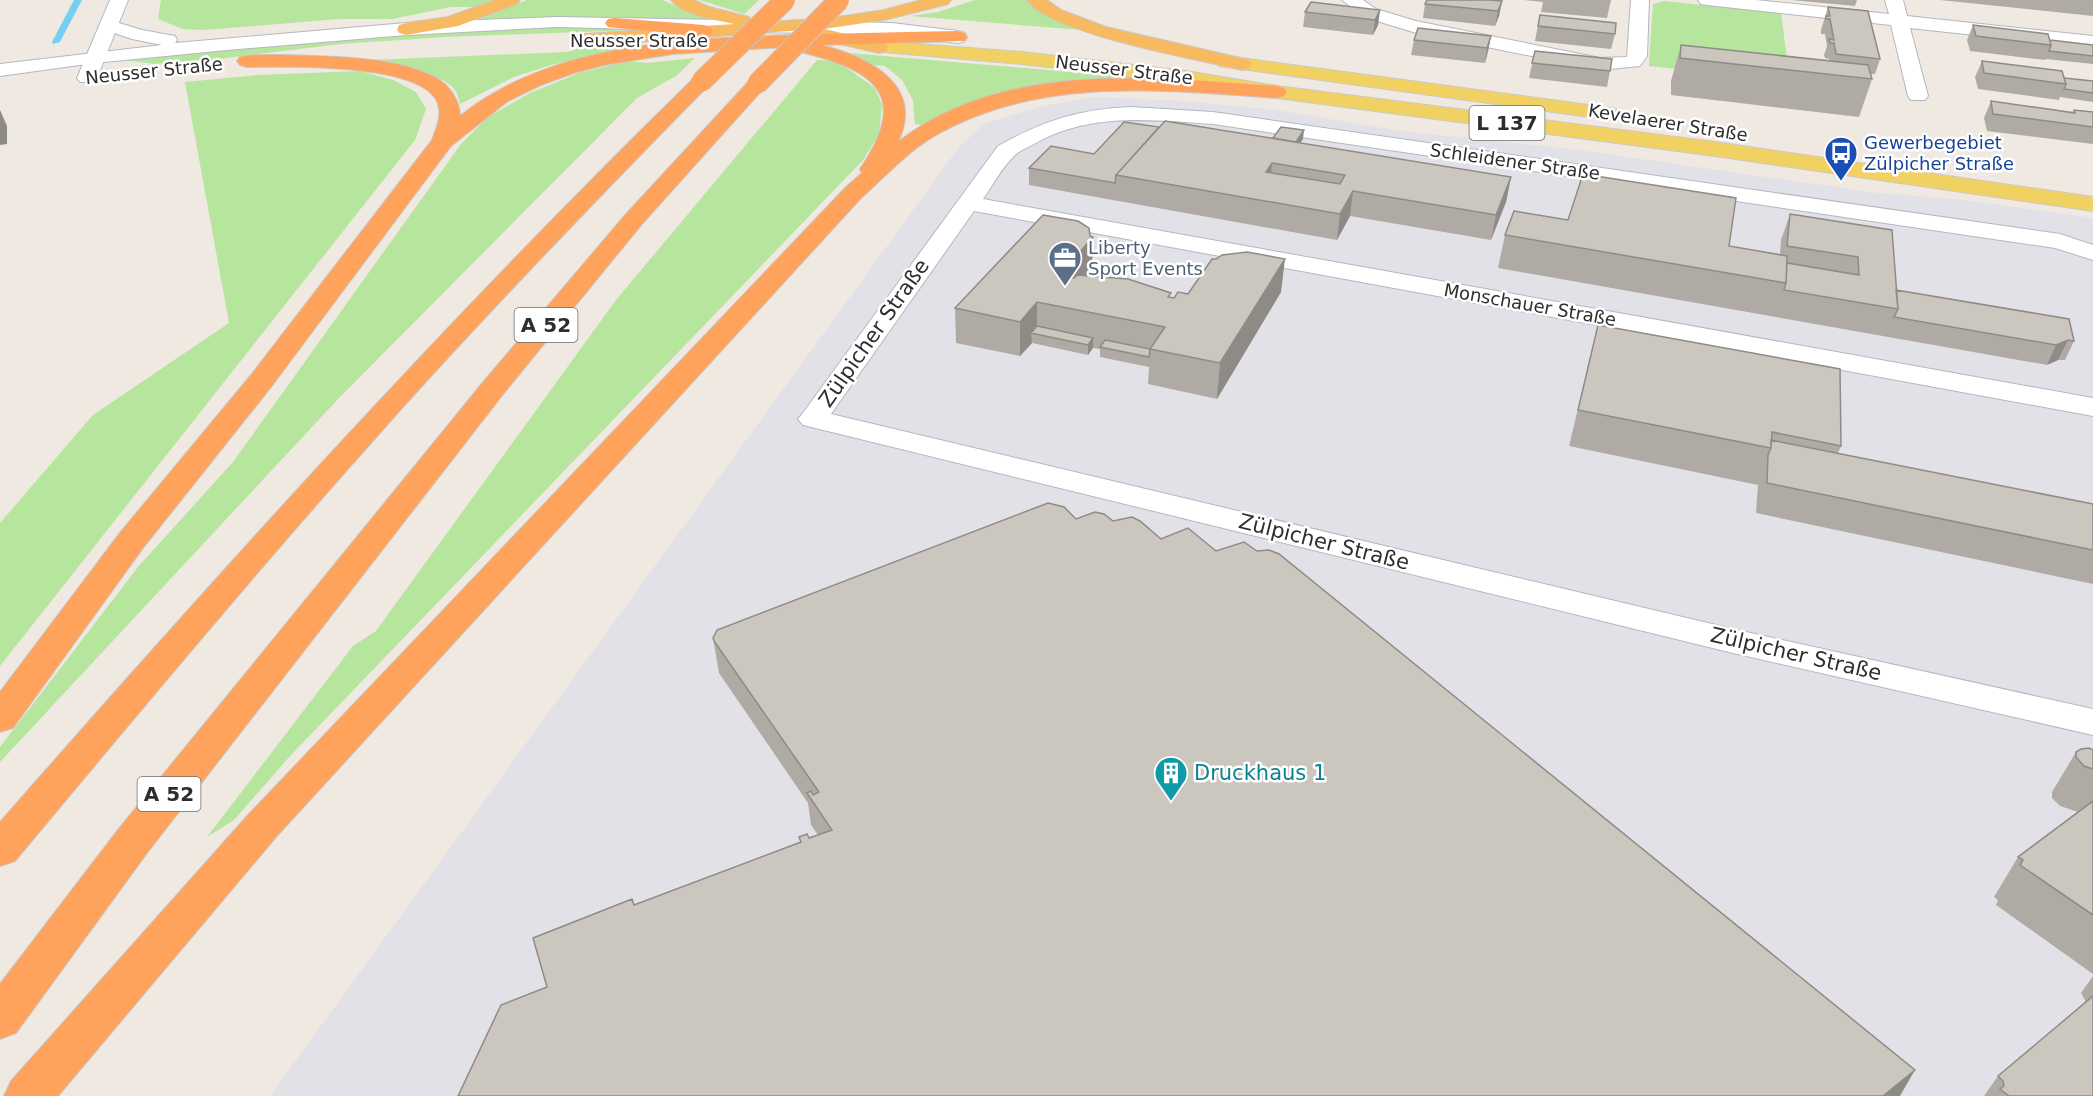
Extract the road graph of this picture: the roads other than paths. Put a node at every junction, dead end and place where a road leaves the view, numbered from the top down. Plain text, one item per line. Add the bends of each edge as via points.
1 (119, 0) edge
2 (512, 0) edge
3 (680, 0) edge
4 (785, 0) edge
5 (839, 0) edge
6 (942, 0) edge
7 (1036, 0) edge
8 (1351, 0) edge
9 (1640, 0) edge
10 (1707, 0) edge
11 (1894, 0) edge
12 (1899, 20) junction
13 (614, 23) junction
14 (109, 24) junction
15 (783, 26) junction
16 (406, 29) junction
17 (710, 32) junction
18 (958, 37) junction
19 (841, 39) junction
20 (584, 40) junction
21 (768, 42) junction
22 (2093, 42) edge
23 (879, 47) junction
24 (226, 54) junction
25 (94, 57) junction
26 (247, 61) junction
27 (1242, 64) junction
28 (0, 70) edge
29 (111, 75) dead end
30 (87, 78) junction
31 (0, 87) edge
32 (1277, 92) junction
33 (1918, 96) dead end
34 (1630, 117) dead end
35 (1654, 121) dead end
36 (443, 141) junction
37 (2093, 184) edge
38 (854, 192) junction
39 (967, 203) junction
40 (2093, 204) edge
41 (2093, 253) edge
42 (2093, 407) edge
43 (0, 719) edge
44 (2093, 722) edge
45 (0, 850) edge
46 (0, 1019) edge
47 (28, 1096) edge

1 - 14 street
2 - 16 highway via 452,22
3 - 15 highway via 726,17
4 - 45 highway, A 52, bridge via 568,214 414,378 191,626
5 - 46 highway, A 52, bridge via 634,219 494,387 132,842
6 - 15 highway via 854,20
7 - 27 highway via 1056,14 1100,31
8 - 9 street via 1370,13 1425,29 1619,65 1633,62 1637,56
10 - 12 street
11 - 12 street
12 - 22 street
12 - 33 street
13 - 15 street, Neusser Straße / L 137
13 - 16 street, Neusser Straße / L 137
13 - 17 highway
14 - 24 street
14 - 25 street
15 - 17 highway
15 - 18 street, Neusser Straße / L 137 via 892,29
15 - 19 highway
16 - 24 street, Neusser Straße / L 137
17 - 20 highway
17 - 21 highway
18 - 19 highway
18 - 27 main road, Neusser Straße / L 137
19 - 21 highway
19 - 23 highway
20 - 21 street, Neusser Straße / L 137
20 - 26 street, Neusser Straße / L 137 via 391,48
21 - 23 street, Neusser Straße / L 137
21 - 36 highway via 670,47 580,66 502,97 472,115
21 - 38 highway via 835,53 865,69 886,87 896,107 894,128 881,155
23 - 32 main road, Neusser Straße / L 137 via 1109,67
24 - 25 street, Neusser Straße / L 137
24 - 26 street, Neusser Straße / L 137
25 - 28 street, Neusser Straße / L 137
25 - 30 street
26 - 36 highway via 369,66 422,77 438,87 448,101 450,119
27 - 34 main road, Kevelaerer Straße / L 137
29 - 30 street, Neusser Straße
30 - 31 street, Neusser Straße
32 - 38 highway via 1120,84 1050,89 1008,97 968,110 927,132
32 - 40 main road, Kevelaerer Straße / L 137 via 1715,149
35 - 37 main road, Kevelaerer Straße
36 - 43 highway via 261,381 131,541
38 - 47 highway via 262,826
39 - 41 street, Schleidener Straße via 1006,151 1051,127 1094,117 1146,113 1213,118 2060,241
39 - 42 street, Monschauer Straße
39 - 44 street, Zülpicher Straße via 813,419 1733,641

